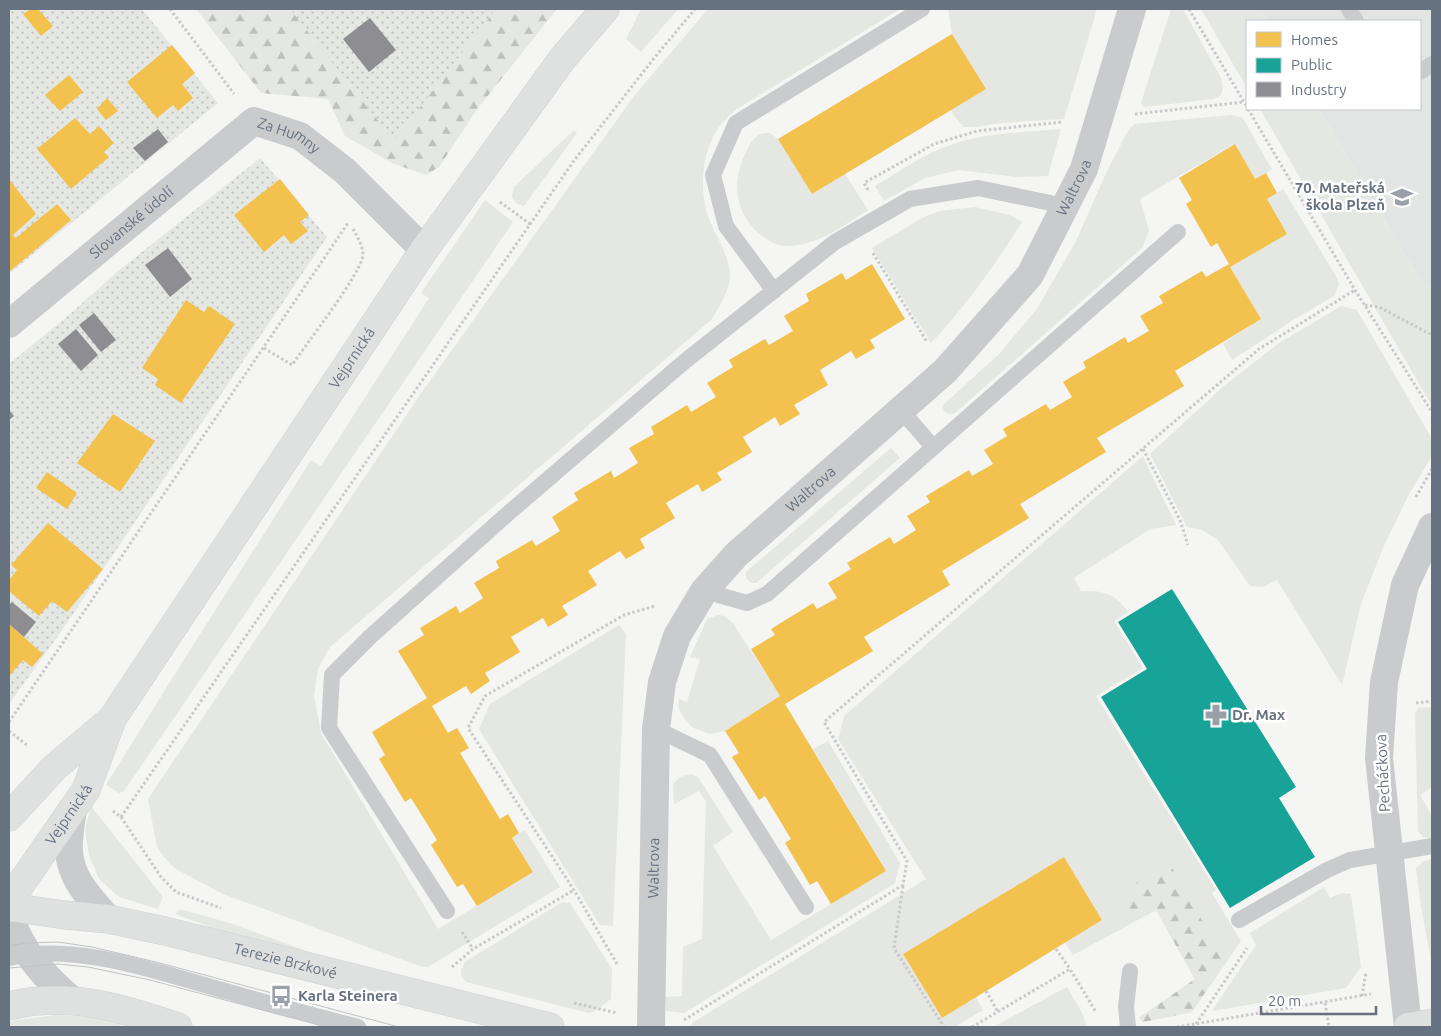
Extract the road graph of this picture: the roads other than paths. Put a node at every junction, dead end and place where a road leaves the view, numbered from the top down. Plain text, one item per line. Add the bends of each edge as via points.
1 (605, 9) edge
2 (922, 9) edge
3 (1132, 9) edge
4 (1349, 9) edge
5 (1355, 20) edge
6 (1432, 64) edge
7 (1421, 71) edge
8 (254, 121) joint
9 (1065, 206) junction
10 (1178, 232) dead end
11 (424, 250) junction
12 (774, 290) junction
13 (9, 324) edge
14 (902, 410) junction
15 (933, 447) junction
16 (1432, 527) edge
17 (704, 591) junction
18 (112, 719) junction
19 (656, 729) junction
20 (79, 799) junction
21 (9, 817) edge
22 (1432, 846) edge
23 (1389, 854) junction
24 (9, 901) edge
25 (9, 907) edge
26 (806, 907) dead end
27 (447, 911) dead end
28 (9, 916) edge
29 (108, 919) junction
30 (1239, 920) road end
31 (19, 956) edge
32 (1130, 971) dead end
33 (72, 1000) junction
34 (9, 1006) edge
35 (1432, 1023) edge
36 (652, 1024) edge
37 (178, 1027) edge
38 (358, 1027) edge
39 (550, 1027) edge
40 (1128, 1027) edge
41 (1408, 1027) edge

1 - 11 main road, Vejprnická via 576,42
2 - 12 lane via 736,123 713,175 726,226
3 - 9 street, Waltrova via 1084,169
4 - 5 lane
6 - 7 lane
8 - 11 street, Za Humny via 300,136 345,171
8 - 13 street, Slovanské údolí
9 - 12 lane via 978,188 910,199 835,242
9 - 14 street, Waltrova via 1030,275 945,371
10 - 15 lane
11 - 18 main road, Vejprnická
12 - 27 lane via 684,362 504,517 332,675 329,728
14 - 15 lane
14 - 17 street, Waltrova via 736,555
15 - 17 lane via 767,594 747,603
16 - 23 street, Pecháčkova via 1405,585 1384,682 1379,758
17 - 19 street, Waltrova via 677,636 662,682
18 - 20 main road, Vejprnická
18 - 21 main road, Vejprnická via 55,766
19 - 26 lane via 710,756
19 - 36 street, Waltrova
20 - 24 main road, Vejprnická
20 - 29 street via 70,836 71,863 82,887
22 - 23 lane
23 - 30 lane via 1350,860 1327,870
23 - 41 street, Pecháčkova
25 - 29 main road, Terezie Brzkové
28 - 31 street
29 - 39 main road, Terezie Brzkové
31 - 33 street
31 - 38 lane via 69,955 107,960
32 - 40 lane via 1126,1007
33 - 34 main road via 29,1001
33 - 37 main road via 119,1008
35 - 41 main road

